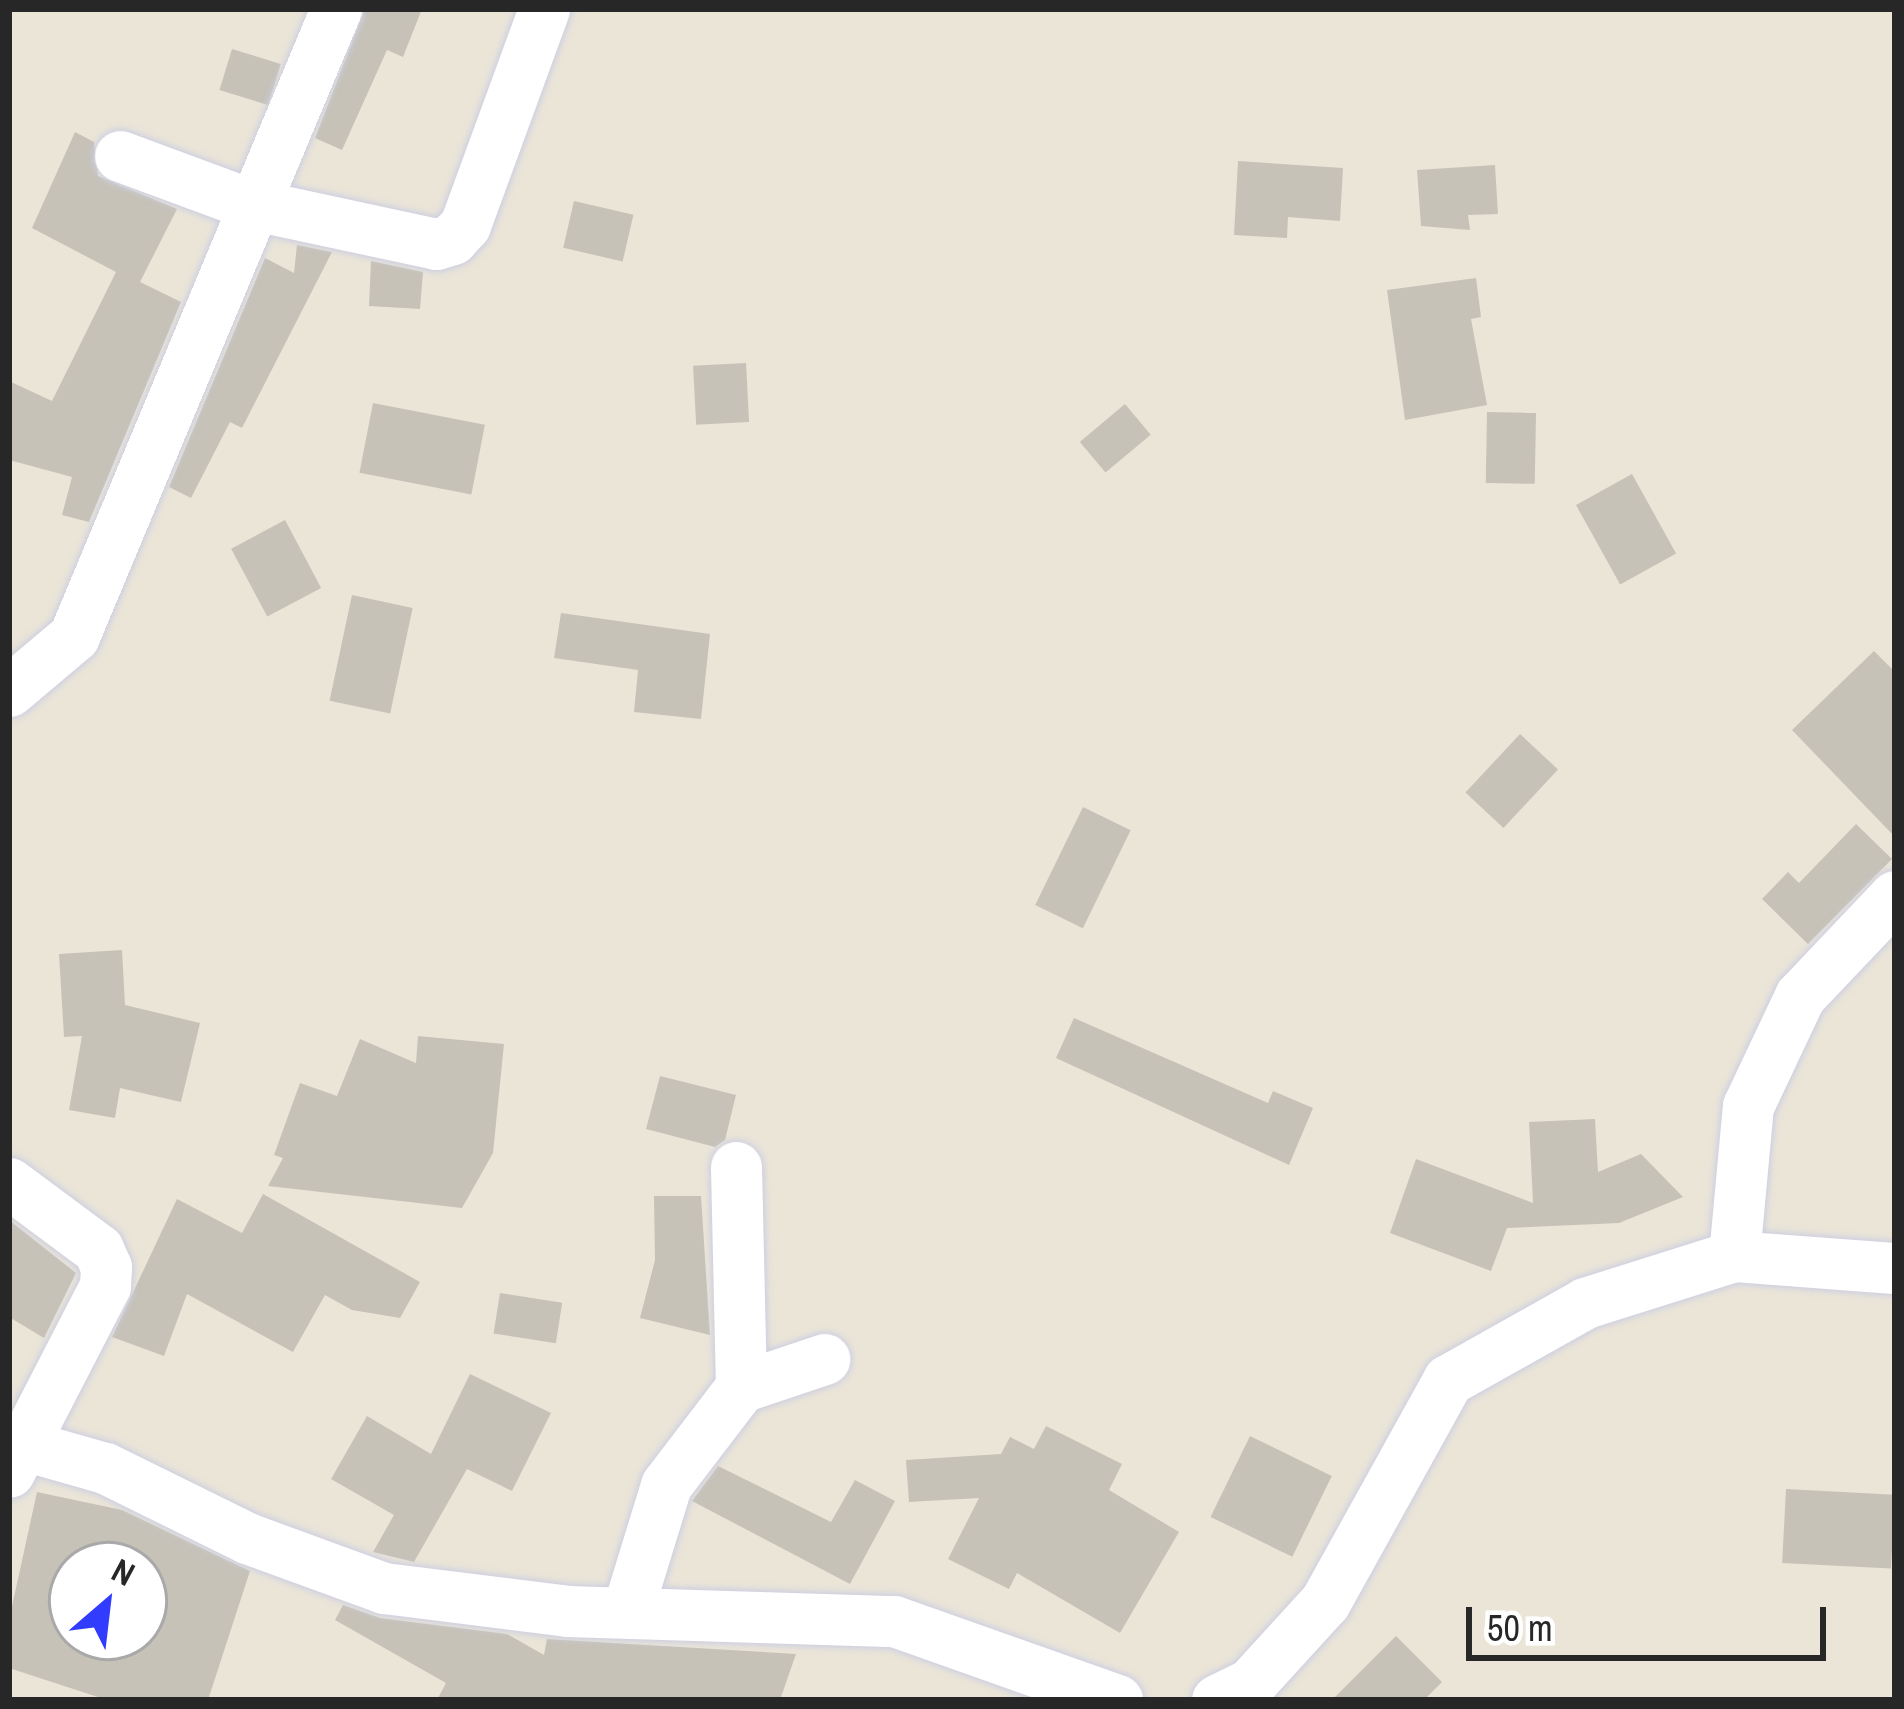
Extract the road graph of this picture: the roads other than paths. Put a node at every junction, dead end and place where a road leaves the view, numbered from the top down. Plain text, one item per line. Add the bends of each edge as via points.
1 (336, 9) edge
2 (544, 9) edge
3 (120, 156) dead end
4 (250, 204) junction
5 (9, 691) edge
6 (1895, 896) edge
7 (736, 1167) dead end
8 (9, 1183) edge
9 (1734, 1256) junction
10 (1895, 1268) edge
11 (824, 1359) dead end
12 (741, 1387) junction
13 (13, 1455) edge
14 (627, 1612) junction
15 (1117, 1700) edge
16 (1217, 1700) edge

1 - 4 street
2 - 4 street via 465,225 452,239 436,244
3 - 4 street
4 - 5 street via 74,636
6 - 9 street via 1800,995 1748,1106
7 - 12 street
8 - 13 street via 98,1250 106,1267 105,1286
9 - 10 street
9 - 16 street via 1585,1303 1448,1380 1325,1602 1250,1684
11 - 12 street
12 - 14 street via 666,1485
13 - 14 street via 105,1468 247,1538 384,1588
14 - 15 street via 894,1622

